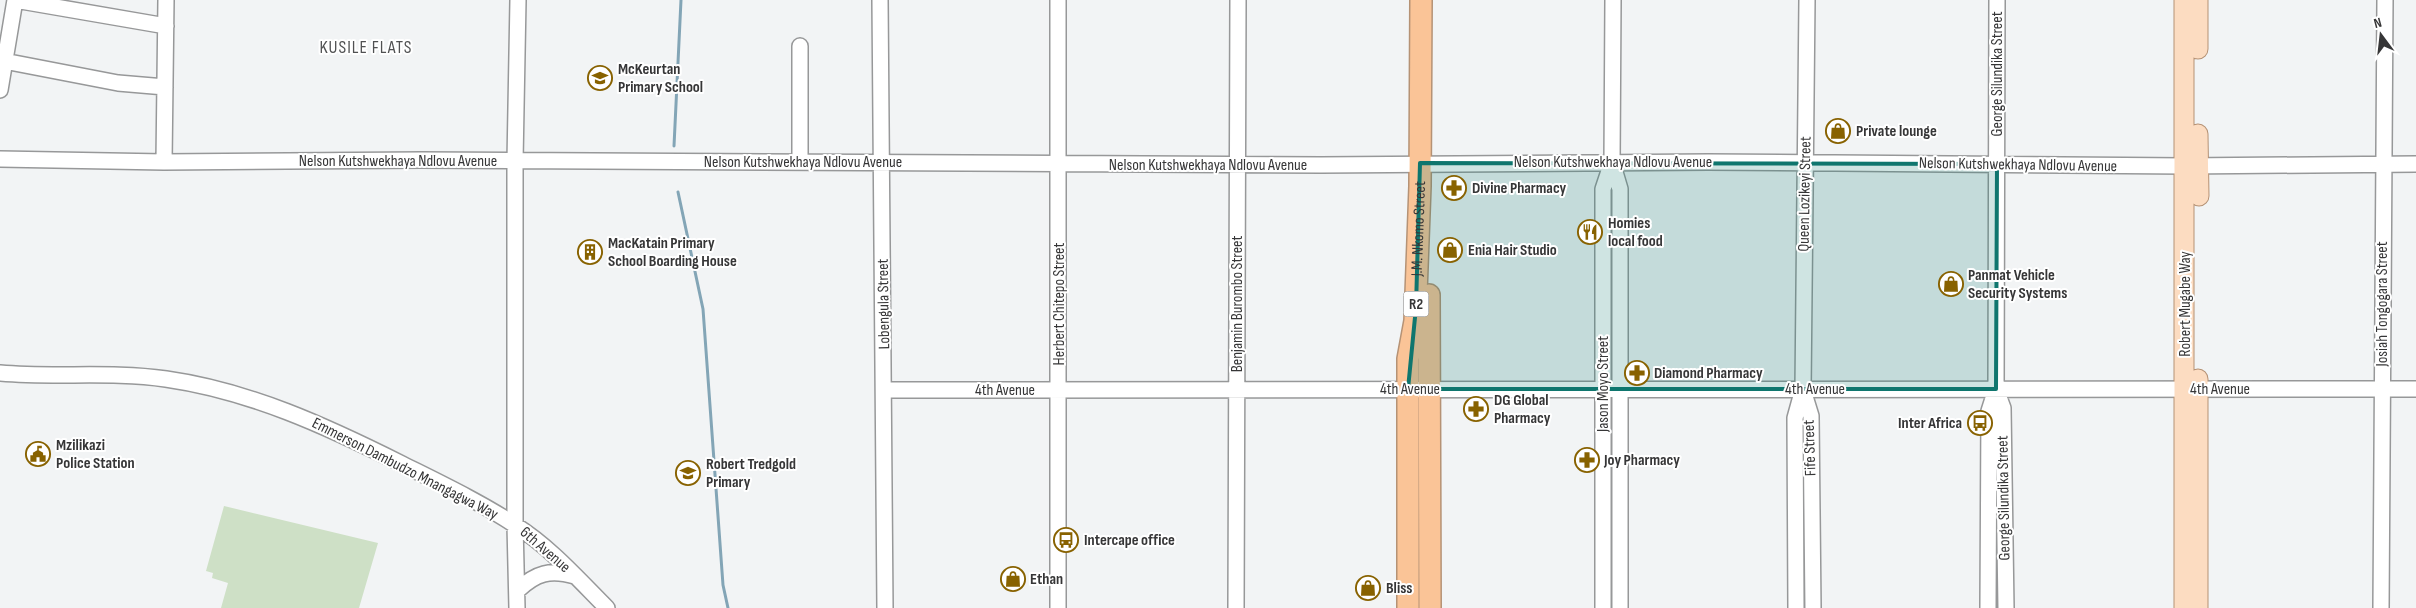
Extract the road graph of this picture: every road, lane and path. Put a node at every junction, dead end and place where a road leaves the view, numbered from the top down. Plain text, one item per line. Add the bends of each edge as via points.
1 (15, 0) edge
2 (166, 0) edge
3 (518, 0) edge
4 (880, 0) edge
5 (1058, 0) edge
6 (1238, 0) edge
7 (1420, 0) edge
8 (1429, 0) edge
9 (1613, 0) edge
10 (1806, 0) edge
11 (1997, 0) edge
12 (2184, 0) edge
13 (2198, 0) edge
14 (2385, 0) edge
15 (166, 26) junction
16 (800, 46) dead end
17 (4, 61) junction
18 (165, 88) junction
19 (0, 90) edge
20 (0, 159) edge
21 (515, 161) junction
22 (164, 162) junction
23 (800, 162) junction
24 (1612, 162) junction
25 (1805, 162) junction
26 (882, 163) junction
27 (1425, 163) junction
28 (1059, 164) junction
29 (1997, 164) junction
30 (2382, 164) junction
31 (2416, 164) edge
32 (1237, 165) junction
33 (2192, 166) junction
34 (0, 373) edge
35 (1419, 388) junction
36 (1237, 389) junction
37 (1603, 389) junction
38 (1620, 389) junction
39 (1802, 389) junction
40 (1996, 389) junction
41 (2192, 389) junction
42 (2383, 389) junction
43 (2416, 389) edge
44 (885, 390) junction
45 (1058, 390) junction
46 (515, 525) junction
47 (575, 576) junction
48 (518, 590) junction
49 (518, 608) edge
50 (607, 608) edge
51 (886, 608) edge
52 (1058, 608) edge
53 (1236, 608) edge
54 (1408, 608) edge
55 (1430, 608) edge
56 (1603, 608) edge
57 (1620, 608) edge
58 (1796, 608) edge
59 (1813, 608) edge
60 (1988, 608) edge
61 (2006, 608) edge
62 (2184, 608) edge
63 (2198, 608) edge
64 (2381, 608) edge

1 - 15 street
1 - 17 street
2 - 15 street
3 - 21 street
4 - 26 street, Lobengula Street
5 - 28 street, Herbert Chitepo Street
6 - 32 street, Benjamin Burombo Street
7 - 27 highway, J.M. Nkomo Street / R2
8 - 27 highway, J.M. Nkomo Street / R2
9 - 24 street, Jason Moyo Street
10 - 25 street, Queen Lozikeyi Street
11 - 29 street, George Silundika Street
12 - 33 main road, Robert Mugabe Way
13 - 33 main road, Robert Mugabe Way
14 - 30 street, Josiah Tongogara Street
15 - 18 street
16 - 23 street
17 - 18 street via 118,83
17 - 19 street
18 - 22 street
20 - 22 street, Nelson Kutshwekhaya Ndlovu Avenue
21 - 22 street, Nelson Kutshwekhaya Ndlovu Avenue
21 - 23 street, Nelson Kutshwekhaya Ndlovu Avenue
21 - 46 street
23 - 26 street, Nelson Kutshwekhaya Ndlovu Avenue
24 - 25 street, Nelson Kutshwekhaya Ndlovu Avenue
24 - 27 street, Nelson Kutshwekhaya Ndlovu Avenue
24 - 37 street, Jason Moyo Street via 1603,189
24 - 38 street, Jason Moyo Street via 1620,189
25 - 29 street, Nelson Kutshwekhaya Ndlovu Avenue
25 - 39 street, Queen Lozikeyi Street
26 - 28 street, Nelson Kutshwekhaya Ndlovu Avenue
26 - 44 street, Lobengula Street
27 - 32 street, Nelson Kutshwekhaya Ndlovu Avenue
27 - 35 highway, J.M. Nkomo Street / R2 via 1416,307 1408,359
28 - 32 street, Nelson Kutshwekhaya Ndlovu Avenue
28 - 45 street, Herbert Chitepo Street
29 - 33 street, Nelson Kutshwekhaya Ndlovu Avenue
29 - 40 street, George Silundika Street
30 - 31 street, Nelson Kutshwekhaya Ndlovu Avenue
30 - 33 street, Nelson Kutshwekhaya Ndlovu Avenue
30 - 42 street, Josiah Tongogara Street
32 - 36 street, Benjamin Burombo Street
33 - 41 main road, Robert Mugabe Way
34 - 46 street, Emmerson Dambudzo Mnangagwa Way via 130,375 191,382 229,391 259,400 363,444
35 - 36 street, 4th Avenue
35 - 37 street, 4th Avenue
35 - 54 highway, J.M. Nkomo Street / R2
35 - 55 highway, J.M. Nkomo Street / R2
36 - 45 street, 4th Avenue
36 - 53 street, Benjamin Burombo Street
37 - 38 street, 4th Avenue
37 - 56 street, Jason Moyo Street
38 - 39 street, 4th Avenue
38 - 57 street, Jason Moyo Street
39 - 40 street, 4th Avenue
39 - 58 street, Fife Street via 1795,418
39 - 59 street, Fife Street via 1811,416
40 - 41 street, 4th Avenue
40 - 60 street, George Silundika Street via 1989,411
40 - 61 street, George Silundika Street via 2003,408
41 - 42 street, 4th Avenue
41 - 62 main road, Robert Mugabe Way
41 - 63 main road, Robert Mugabe Way
42 - 43 street, 4th Avenue
42 - 64 street, Josiah Tongogara Street
44 - 45 street, 4th Avenue
44 - 51 street, Lobengula Street
45 - 52 street, Herbert Chitepo Street
46 - 47 street, 6th Avenue
46 - 48 street
47 - 48 street via 543,573
47 - 50 street
48 - 49 street

